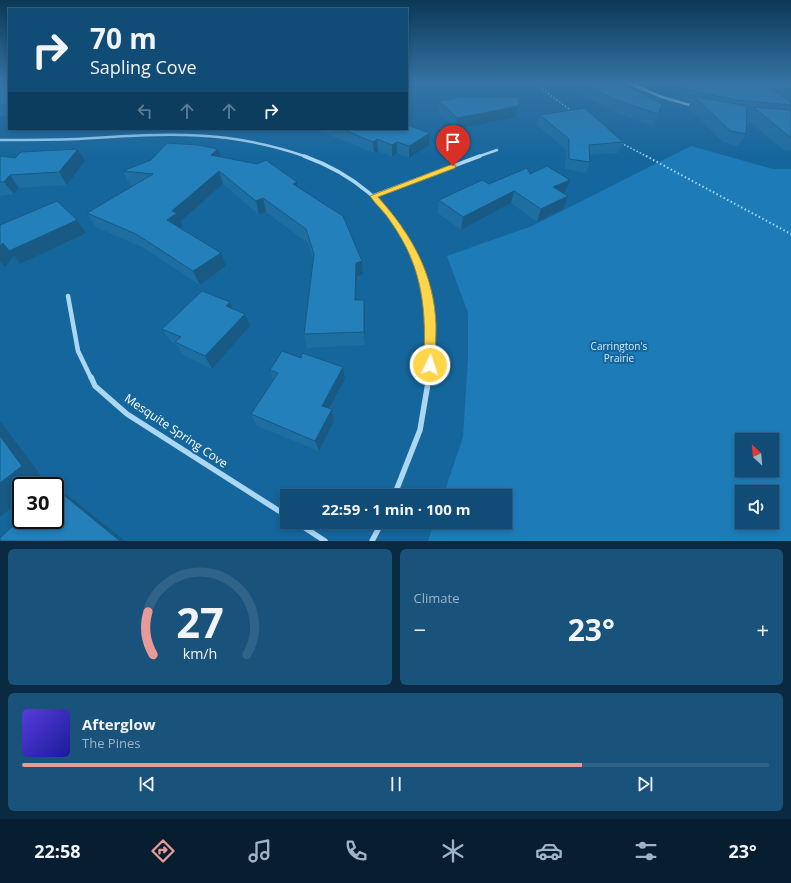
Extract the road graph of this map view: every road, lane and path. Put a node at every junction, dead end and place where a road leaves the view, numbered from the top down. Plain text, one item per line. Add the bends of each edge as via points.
1 (570, 108) edge
2 (579, 115) edge
3 (0, 140) edge
4 (616, 140) edge
5 (497, 150) dead end
6 (373, 196) junction
7 (791, 234) edge
8 (68, 296) dead end
9 (397, 489) edge
10 (280, 512) edge
11 (307, 529) edge
12 (378, 529) edge
13 (325, 541) edge
14 (372, 541) edge

1 - 2 path
3 - 6 street via 146,134 229,138 297,153 346,176
4 - 7 path
5 - 6 street
6 - 9 street via 394,219 410,245 426,290 431,324 431,352 420,431
8 - 10 street, Mesquite Spring Cove via 78,351 95,386 127,414
11 - 13 street
12 - 14 street

